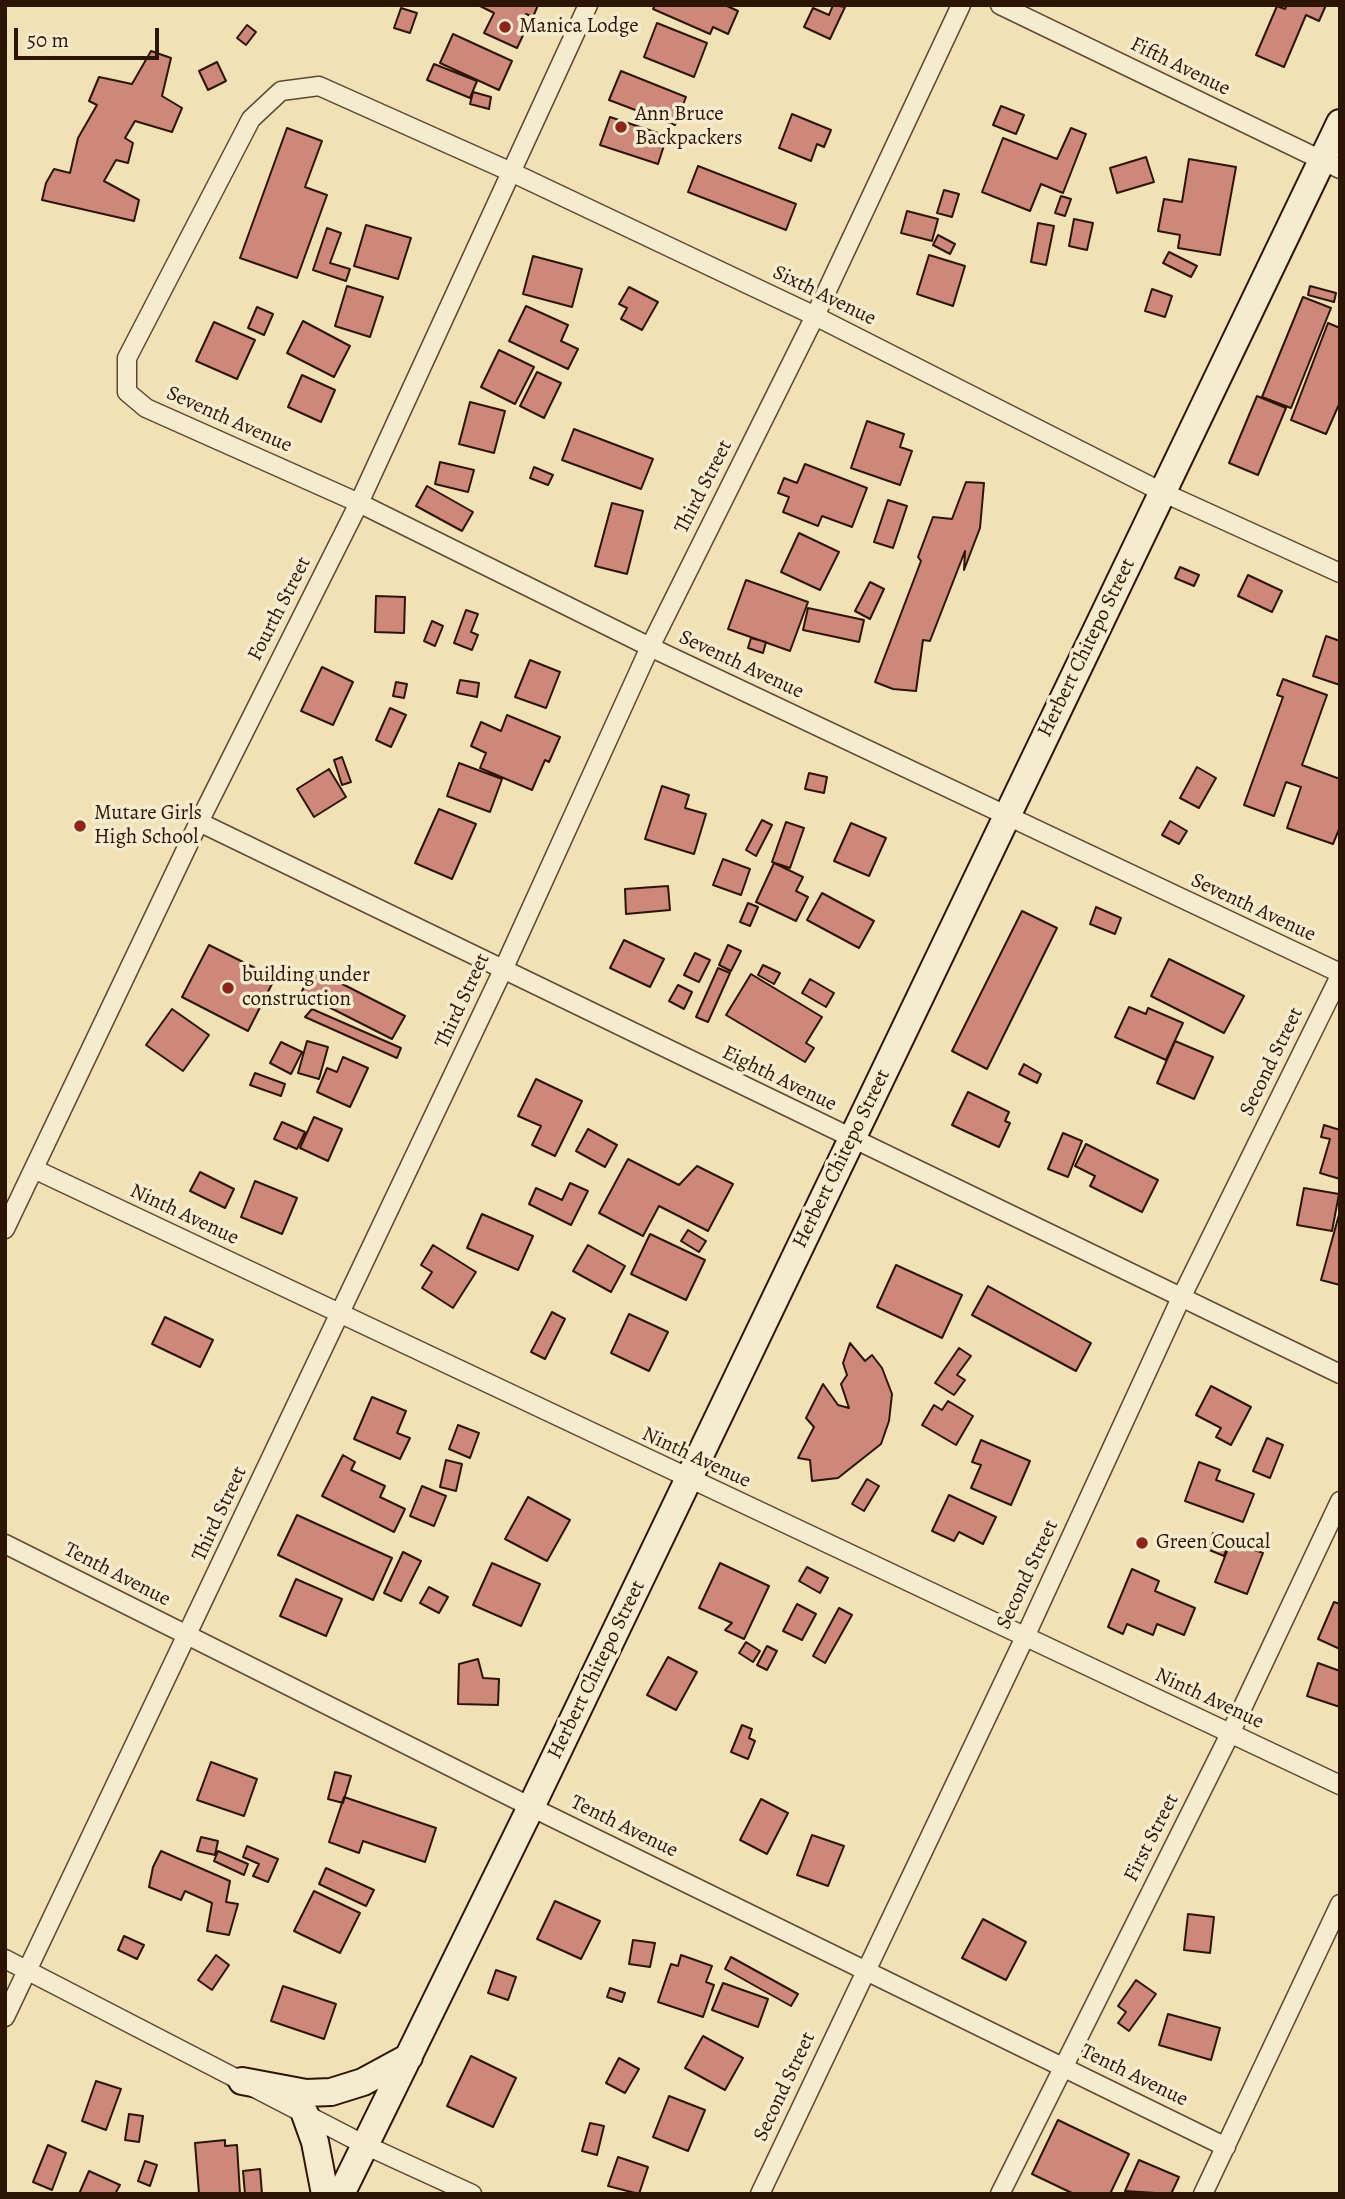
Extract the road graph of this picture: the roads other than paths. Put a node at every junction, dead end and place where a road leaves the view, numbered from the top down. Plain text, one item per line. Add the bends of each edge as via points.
1 (587, 5) edge
2 (961, 5) edge
3 (1000, 5) edge
4 (1340, 123) edge
5 (1331, 165) edge
6 (509, 171) junction
7 (815, 316) junction
8 (127, 392) joint
9 (1162, 492) junction
10 (359, 503) junction
11 (1340, 573) edge
12 (650, 647) junction
13 (1007, 817) junction
14 (199, 822) junction
15 (503, 970) junction
16 (1340, 975) edge
17 (852, 1140) junction
18 (34, 1168) junction
19 (5, 1229) edge
20 (1180, 1300) junction
21 (340, 1314) junction
22 (1340, 1374) edge
23 (688, 1480) junction
24 (1340, 1500) edge
25 (5, 1544) edge
26 (187, 1636) junction
27 (1025, 1637) junction
28 (1230, 1734) junction
29 (1340, 1786) edge
30 (531, 1807) junction
31 (1340, 1904) edge
32 (5, 1959) edge
33 (28, 1970) junction
34 (865, 1971) junction
35 (5, 2017) edge
36 (409, 2057) junction
37 (1062, 2066) junction
38 (243, 2081) junction
39 (305, 2113) junction
40 (365, 2145) junction
41 (1226, 2147) junction
42 (325, 2194) edge
43 (341, 2194) edge
44 (472, 2194) edge
45 (760, 2194) edge
46 (1000, 2194) edge
47 (1203, 2194) edge

1 - 6 street, Fourth Street
2 - 7 street, Third Street
3 - 5 street, Fifth Avenue
4 - 5 main road, Herbert Chitepo Street
5 - 9 main road, Herbert Chitepo Street
6 - 7 street, Sixth Avenue
6 - 8 street, Sixth Avenue via 319,86 281,90 251,119 127,358
6 - 10 street, Fourth Street
7 - 9 street, Sixth Avenue
7 - 12 street, Third Street
8 - 10 street, Seventh Avenue via 146,408
9 - 11 street, Sixth Avenue
9 - 13 main road, Herbert Chitepo Street
10 - 12 street, Seventh Avenue
10 - 14 street, Fourth Street
12 - 13 street, Seventh Avenue
12 - 15 street, Third Street
13 - 16 street, Seventh Avenue
13 - 17 main road, Herbert Chitepo Street
14 - 15 street, Eighth Avenue
14 - 18 street, Fourth Street
15 - 17 street, Eighth Avenue
15 - 21 street, Third Street
16 - 20 street, Second Street
17 - 20 street, Eighth Avenue
17 - 23 main road, Herbert Chitepo Street
18 - 19 street, Fourth Street
18 - 21 street, Ninth Avenue
20 - 22 street, Eighth Avenue
20 - 27 street, Second Street
21 - 23 street, Ninth Avenue
21 - 26 street, Third Street
23 - 27 street, Ninth Avenue
23 - 30 main road, Herbert Chitepo Street
24 - 28 street, First Street
25 - 26 street, Tenth Avenue
26 - 30 street, Tenth Avenue
26 - 33 street, Third Street
27 - 28 street, Ninth Avenue
27 - 34 street, Second Street
28 - 29 street, Ninth Avenue
28 - 37 street, First Street
30 - 34 street, Tenth Avenue
30 - 36 main road, Herbert Chitepo Street
31 - 41 street
32 - 33 street
33 - 35 street, Third Street
33 - 38 street
34 - 37 street, Tenth Avenue
34 - 45 street, Second Street
36 - 38 main road via 363,2082 331,2092 306,2093
36 - 40 main road, Herbert Chitepo Street
37 - 41 street, Tenth Avenue
37 - 46 street, First Street
38 - 39 street
39 - 40 street
39 - 42 main road
40 - 43 main road, Herbert Chitepo Street
40 - 44 street
41 - 47 street

